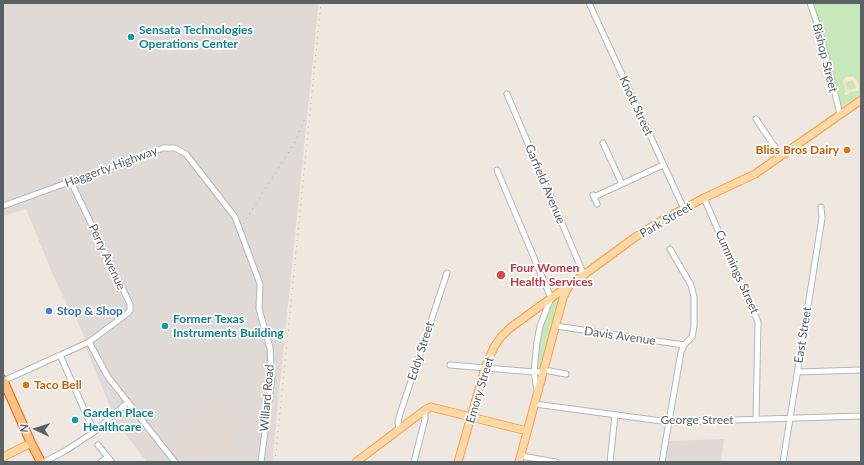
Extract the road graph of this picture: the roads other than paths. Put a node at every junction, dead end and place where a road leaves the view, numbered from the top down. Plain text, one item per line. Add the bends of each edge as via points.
1 (589, 3) edge
2 (810, 3) edge
3 (507, 94) dead end
4 (861, 100) edge
5 (840, 114) junction
6 (756, 119) dead end
7 (603, 143) dead end
8 (781, 156) junction
9 (663, 165) junction
10 (497, 170) dead end
11 (71, 182) junction
12 (622, 184) junction
13 (704, 198) junction
14 (597, 204) dead end
15 (3, 206) edge
16 (821, 207) dead end
17 (684, 209) junction
18 (670, 249) dead end
19 (447, 273) dead end
20 (584, 275) junction
21 (573, 283) junction
22 (552, 297) junction
23 (563, 301) junction
24 (556, 326) junction
25 (266, 334) joint
26 (89, 342) junction
27 (684, 345) junction
28 (60, 355) junction
29 (450, 365) dead end
30 (485, 368) junction
31 (544, 370) junction
32 (861, 370) edge
33 (534, 372) junction
34 (798, 372) junction
35 (566, 374) dead end
36 (3, 381) edge
37 (538, 394) junction
38 (128, 402) junction
39 (535, 404) junction
40 (425, 410) junction
41 (471, 416) junction
42 (615, 416) junction
43 (861, 416) edge
44 (756, 419) junction
45 (790, 419) junction
46 (669, 422) junction
47 (399, 429) junction
48 (528, 431) junction
49 (94, 432) junction
50 (31, 443) junction
51 (98, 445) dead end
52 (3, 457) edge
53 (108, 457) junction
54 (520, 459) edge
55 (42, 462) edge
56 (101, 462) edge
57 (112, 462) edge
58 (175, 462) edge
59 (261, 462) edge
60 (356, 462) edge
61 (414, 462) edge
62 (458, 462) edge
63 (556, 462) edge
64 (610, 462) edge
65 (662, 462) edge
66 (783, 462) edge

1 - 9 street, Knott Street
2 - 5 street, Bishop Street via 820,32
3 - 20 street, Garfield Avenue
4 - 5 main road, Park Street
5 - 8 main road, Park Street
6 - 8 street
7 - 12 street
8 - 13 main road, Park Street via 755,174
9 - 12 street
9 - 17 street, Knott Street
10 - 22 street
11 - 15 street, Haggerty Highway
11 - 25 street, Haggerty Highway via 163,148 173,147 184,152 235,218 260,284 259,309
11 - 26 street, Perry Avenue via 130,306 128,312
12 - 14 street via 593,196
13 - 17 main road, Park Street
13 - 44 street, Cummings Street via 758,322
16 - 34 street, East Street via 822,218
17 - 20 main road, Park Street via 634,238
18 - 27 street via 688,278 694,296 692,337
19 - 47 street, Eddy Street via 399,416
20 - 21 main road, Park Street
21 - 22 main road, Emory Street
21 - 23 main road, Park Street via 566,291
22 - 23 main road via 559,297
22 - 30 main road, Emory Street via 506,332 494,347
22 - 33 street, Park Street via 538,335
23 - 24 main road, Park Street
24 - 27 street, Davis Avenue
24 - 31 main road, Park Street
25 - 59 street, Willard Road via 270,348 272,377
26 - 28 street, Perry Avenue
26 - 38 street via 104,372
27 - 46 street
28 - 36 street, Perry Avenue
28 - 49 street
29 - 30 street
30 - 33 street
30 - 41 main road, Emory Street
31 - 33 street
31 - 35 street
31 - 37 main road, Park Street
32 - 34 street
33 - 37 street, Park Street
34 - 45 street, East Street
36 - 50 highway
37 - 39 main road, Park Street
38 - 49 street
38 - 58 street
39 - 42 street, George Street
39 - 48 main road, Park Street
40 - 41 main road via 433,407
40 - 47 main road
40 - 61 street
41 - 48 main road
41 - 62 main road, Emory Street
42 - 46 street, George Street
42 - 64 street
43 - 45 street, George Street
44 - 45 street, George Street
44 - 46 street, George Street
45 - 66 street, East Street
46 - 65 street
47 - 60 main road
48 - 54 main road, Park Street
49 - 55 street via 60,454
50 - 52 main road
50 - 55 highway
51 - 53 street
53 - 56 street
53 - 57 street
54 - 63 street

